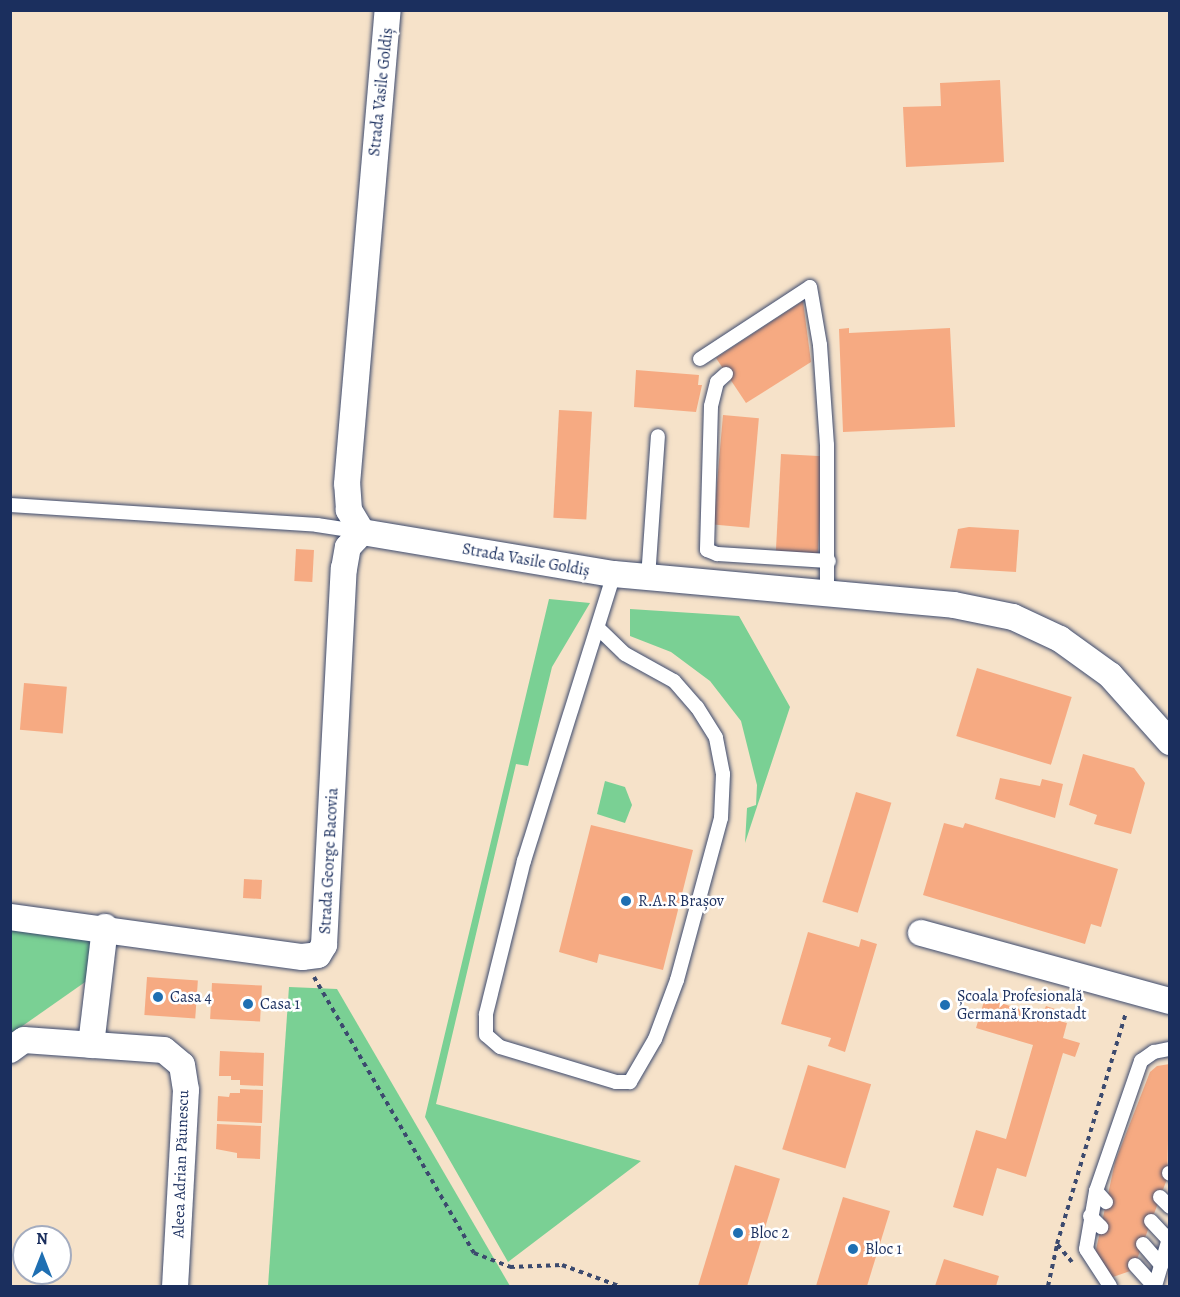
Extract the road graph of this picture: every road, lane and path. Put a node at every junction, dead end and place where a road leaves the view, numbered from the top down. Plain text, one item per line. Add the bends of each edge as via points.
1 (388, 10) edge
2 (700, 359) dead end
3 (726, 374) dead end
4 (658, 436) dead end
5 (10, 505) edge
6 (362, 532) junction
7 (743, 555) junction
8 (829, 561) junction
9 (614, 574) junction
10 (648, 578) junction
11 (742, 585) junction
12 (828, 593) junction
13 (598, 628) junction
14 (1170, 742) edge
15 (10, 917) edge
16 (105, 927) junction
17 (921, 933) dead end
18 (302, 957) junction
19 (1131, 991) junction
20 (1170, 1001) edge
21 (92, 1045) junction
22 (1170, 1049) edge
23 (10, 1050) edge
24 (1119, 1115) junction
25 (1129, 1126) dead end
26 (1096, 1191) junction
27 (1106, 1202) dead end
28 (1090, 1216) junction
29 (1151, 1221) dead end
30 (1101, 1227) dead end
31 (1169, 1237) edge
32 (1057, 1244) junction
33 (1143, 1244) dead end
34 (1135, 1265) dead end
35 (1161, 1265) junction
36 (1077, 1270) dead end
37 (175, 1287) edge
38 (619, 1287) edge
39 (1048, 1287) edge
40 (1110, 1287) edge
41 (1154, 1287) edge

1 - 6 street, Strada Vasile Goldiș via 347,484 349,510
2 - 8 lane via 810,287 820,356
3 - 7 lane via 717,382 711,406 707,550
4 - 10 lane
5 - 6 lane via 317,525
6 - 9 street, Strada Vasile Goldiș
6 - 18 street, Strada George Bacovia via 348,547 344,569 324,945 318,955
7 - 8 lane
7 - 11 lane
8 - 12 lane
9 - 10 street, Strada Vasile Goldiș
9 - 13 lane
10 - 11 street, Strada Vasile Goldiș
11 - 12 street, Strada Vasile Goldiș
12 - 14 street, Strada Vasile Goldiș via 954,604 1013,617 1060,639 1110,675
13 - 13 lane via 522,872 486,1014 486,1035 500,1047 616,1082 630,1082 655,1039 677,980 721,818 723,774 716,738 697,707 674,681 625,654
15 - 16 street
16 - 18 street
16 - 21 street
17 - 19 street
18 - 38 path via 474,1253 510,1267 562,1265
19 - 20 street
19 - 32 path
21 - 23 street, Aleea Adrian Păunescu via 24,1041
21 - 37 street, Aleea Adrian Păunescu via 164,1050 182,1065 186,1090
22 - 24 lane via 1154,1052 1141,1061
24 - 25 lane
24 - 26 lane via 1107,1171
26 - 27 lane
26 - 28 lane
28 - 30 lane
28 - 40 lane via 1086,1250
29 - 31 lane
31 - 35 lane
32 - 36 path
32 - 39 path
33 - 35 lane
34 - 41 lane
35 - 41 lane

